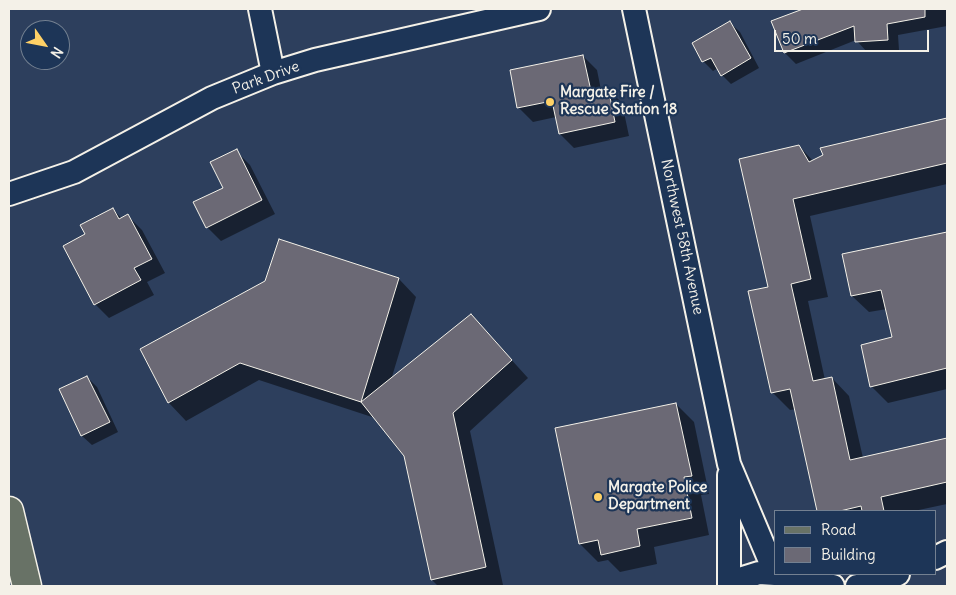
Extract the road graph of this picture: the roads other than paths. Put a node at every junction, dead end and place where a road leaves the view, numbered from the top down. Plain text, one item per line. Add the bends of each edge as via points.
1 (260, 9) edge
2 (539, 9) edge
3 (634, 9) edge
4 (515, 11) edge
5 (274, 73) junction
6 (9, 194) edge
7 (730, 464) junction
8 (9, 511) edge
9 (774, 572) edge
10 (774, 574) edge
11 (779, 575) edge
12 (896, 575) edge
13 (799, 584) edge
14 (27, 586) edge
15 (729, 586) edge
16 (832, 586) edge
17 (858, 586) edge

1 - 5 street
2 - 4 street, Park Drive
3 - 7 street, Northwest 58th Avenue
4 - 5 street, Park Drive
5 - 6 street, Park Drive via 212,98 74,172
7 - 9 street, Northwest 58th Avenue
7 - 15 street, Northwest 58th Avenue
8 - 14 main road
10 - 15 street via 743,578
11 - 13 street
12 - 17 street
13 - 16 street

